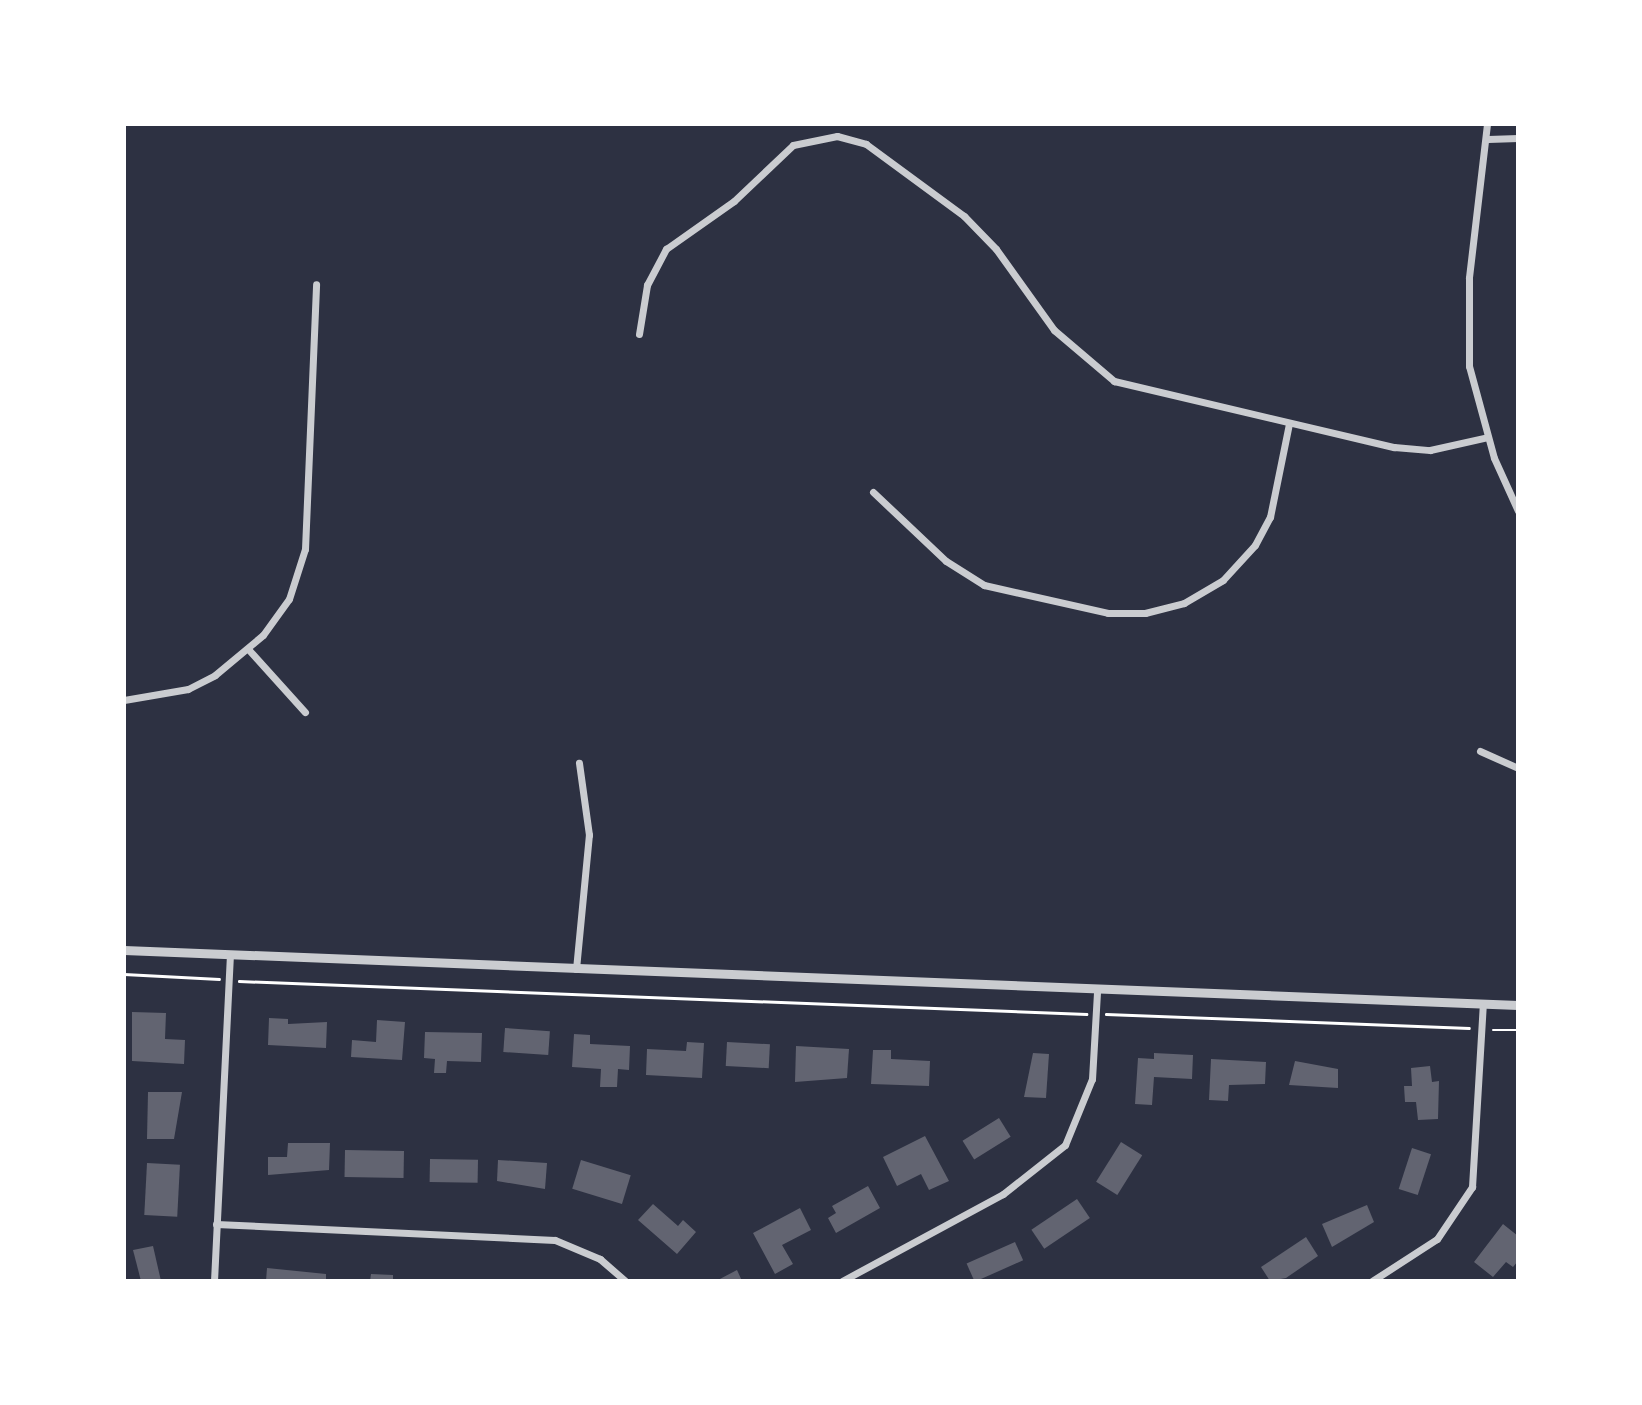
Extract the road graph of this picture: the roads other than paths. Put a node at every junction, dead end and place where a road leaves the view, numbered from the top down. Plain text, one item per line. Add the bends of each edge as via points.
1 (1487, 124) edge
2 (1518, 138) edge
3 (1488, 139) junction
4 (316, 284) dead end
5 (639, 334) dead end
6 (1289, 424) junction
7 (1488, 438) junction
8 (873, 492) dead end
9 (1518, 511) edge
10 (248, 649) junction
11 (124, 700) edge
12 (305, 712) dead end
13 (1480, 751) dead end
14 (579, 763) dead end
15 (1518, 768) edge
16 (124, 950) edge
17 (230, 955) junction
18 (576, 969) junction
19 (1097, 991) junction
20 (1483, 1004) junction
21 (1518, 1005) edge
22 (216, 1224) junction
23 (214, 1281) edge
24 (625, 1281) edge
25 (842, 1281) edge
26 (1372, 1281) edge

1 - 3 street
2 - 3 street
3 - 7 street via 1468,320 1469,366
4 - 10 street via 305,549 289,599
5 - 6 street via 647,285 666,249 734,201 793,145 836,136 866,144 964,216 1090,366 1132,387
6 - 7 street via 1394,447 1430,450
6 - 8 street via 1270,517 1255,545 1213,586 1184,603 1145,613 1108,612 984,585 946,561
7 - 9 street
10 - 11 street via 188,689
10 - 12 street
13 - 15 street
14 - 18 street via 589,835
16 - 17 street
17 - 18 street
17 - 22 street
18 - 19 street
19 - 20 street
19 - 25 street via 1092,1079 1065,1145 1003,1194
20 - 21 street
20 - 26 street via 1472,1187 1437,1240
22 - 23 street
22 - 24 street via 555,1240 600,1259

